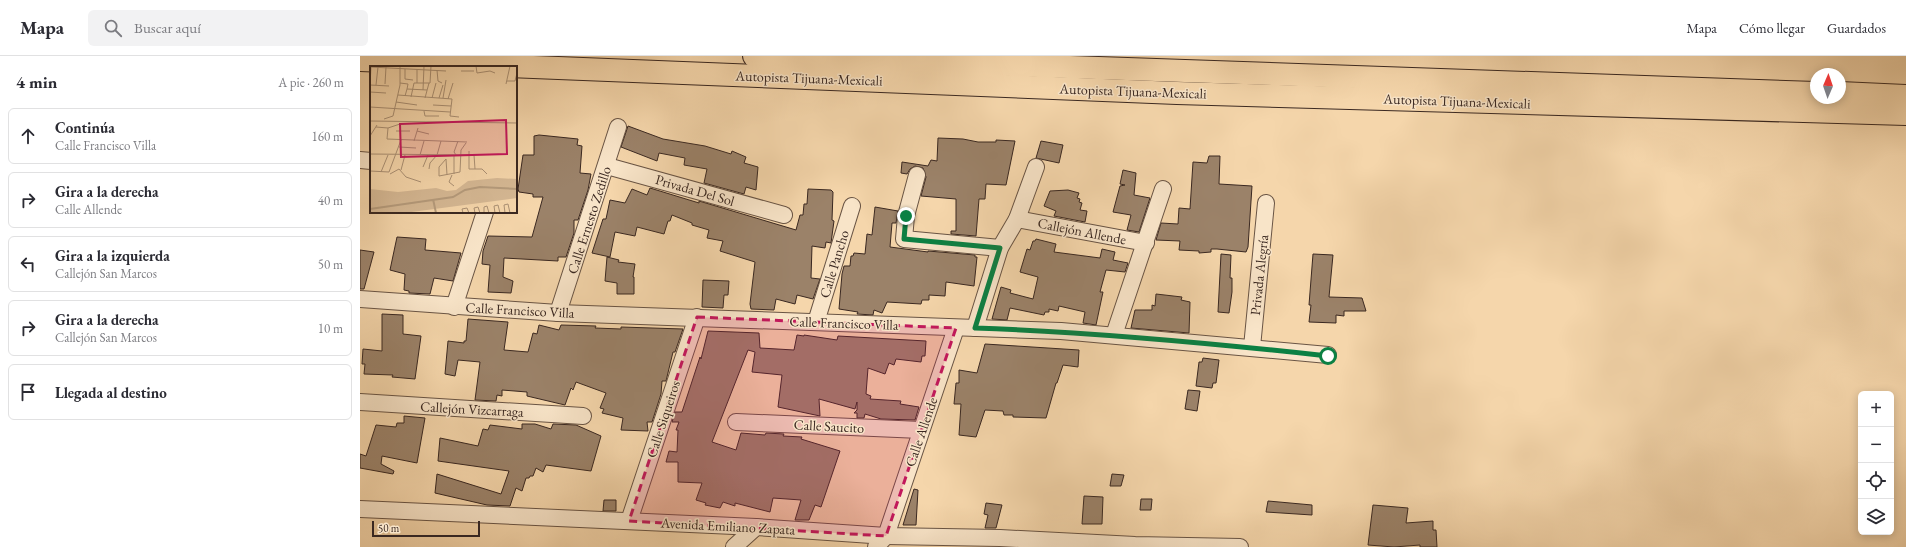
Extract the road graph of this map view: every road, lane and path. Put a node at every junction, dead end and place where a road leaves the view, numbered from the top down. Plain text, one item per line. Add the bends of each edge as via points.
1 (754, 56) edge
2 (360, 60) edge
3 (386, 62) junction
4 (370, 66) edge
5 (371, 66) edge
6 (488, 66) edge
7 (517, 67) edge
8 (360, 69) edge
9 (1810, 93) edge
10 (1846, 93) edge
11 (1906, 96) edge
12 (1906, 114) edge
13 (618, 127) dead end
14 (607, 166) junction
15 (1036, 167) dead end
16 (917, 175) dead end
17 (1163, 189) dead end
18 (1266, 203) dead end
19 (852, 206) dead end
20 (485, 213) edge
21 (784, 215) dead end
22 (1017, 219) junction
23 (1146, 243) junction
24 (1000, 248) junction
25 (361, 303) edge
26 (454, 307) junction
27 (558, 313) junction
28 (697, 317) junction
29 (816, 322) junction
30 (956, 328) junction
31 (975, 328) junction
32 (1114, 335) junction
33 (1252, 347) junction
34 (1328, 356) dead end
35 (360, 402) edge
36 (583, 416) dead end
37 (736, 422) dead end
38 (921, 430) junction
39 (360, 509) edge
40 (630, 521) junction
41 (756, 527) junction
42 (881, 542) edge
43 (1024, 543) edge
44 (1135, 546) edge
45 (734, 547) edge
46 (1233, 547) edge
47 (1240, 547) edge

1 - 9 highway, Autopista Tijuana-Mexicali
2 - 3 highway, Autopista Tijuana-Mexicali
3 - 5 highway
3 - 6 highway, Autopista Tijuana-Mexicali
4 - 8 highway
7 - 12 highway, Autopista Tijuana-Mexicali via 1177,93
10 - 11 highway
13 - 14 street, Calle Ernesto Zedillo
14 - 21 street, Privada Del Sol
14 - 27 street, Calle Ernesto Zedillo
15 - 22 street
16 - 24 street via 906,216 904,239
17 - 23 street
18 - 33 street, Privada Alegría
19 - 29 street, Calle Pancho
20 - 26 street
22 - 23 street, Callejón Allende
22 - 24 street
23 - 32 street
24 - 31 street
25 - 26 street, Calle Francisco Villa
26 - 27 street, Calle Francisco Villa
27 - 28 street, Calle Francisco Villa
28 - 29 street, Calle Francisco Villa
28 - 40 street, Calle Siqueiros
29 - 30 street, Calle Francisco Villa
30 - 31 street, Calle Francisco Villa
30 - 38 street, Calle Allende
31 - 32 street, Calle Francisco Villa
32 - 33 street, Calle Francisco Villa
33 - 34 street, Calle Francisco Villa
35 - 36 street, Callejón Vizcarraga
37 - 38 street, Calle Saucito
38 - 42 street, Calle Allende
39 - 40 street, Avenida Emiliano Zapata
40 - 41 street, Avenida Emiliano Zapata
41 - 42 street, Avenida Emiliano Zapata
41 - 45 street
42 - 43 street, Avenida Emiliano Zapata
43 - 44 street, Avenida Emiliano Zapata
44 - 46 street, Avenida Emiliano Zapata
46 - 47 street, Avenida Emiliano Zapata

